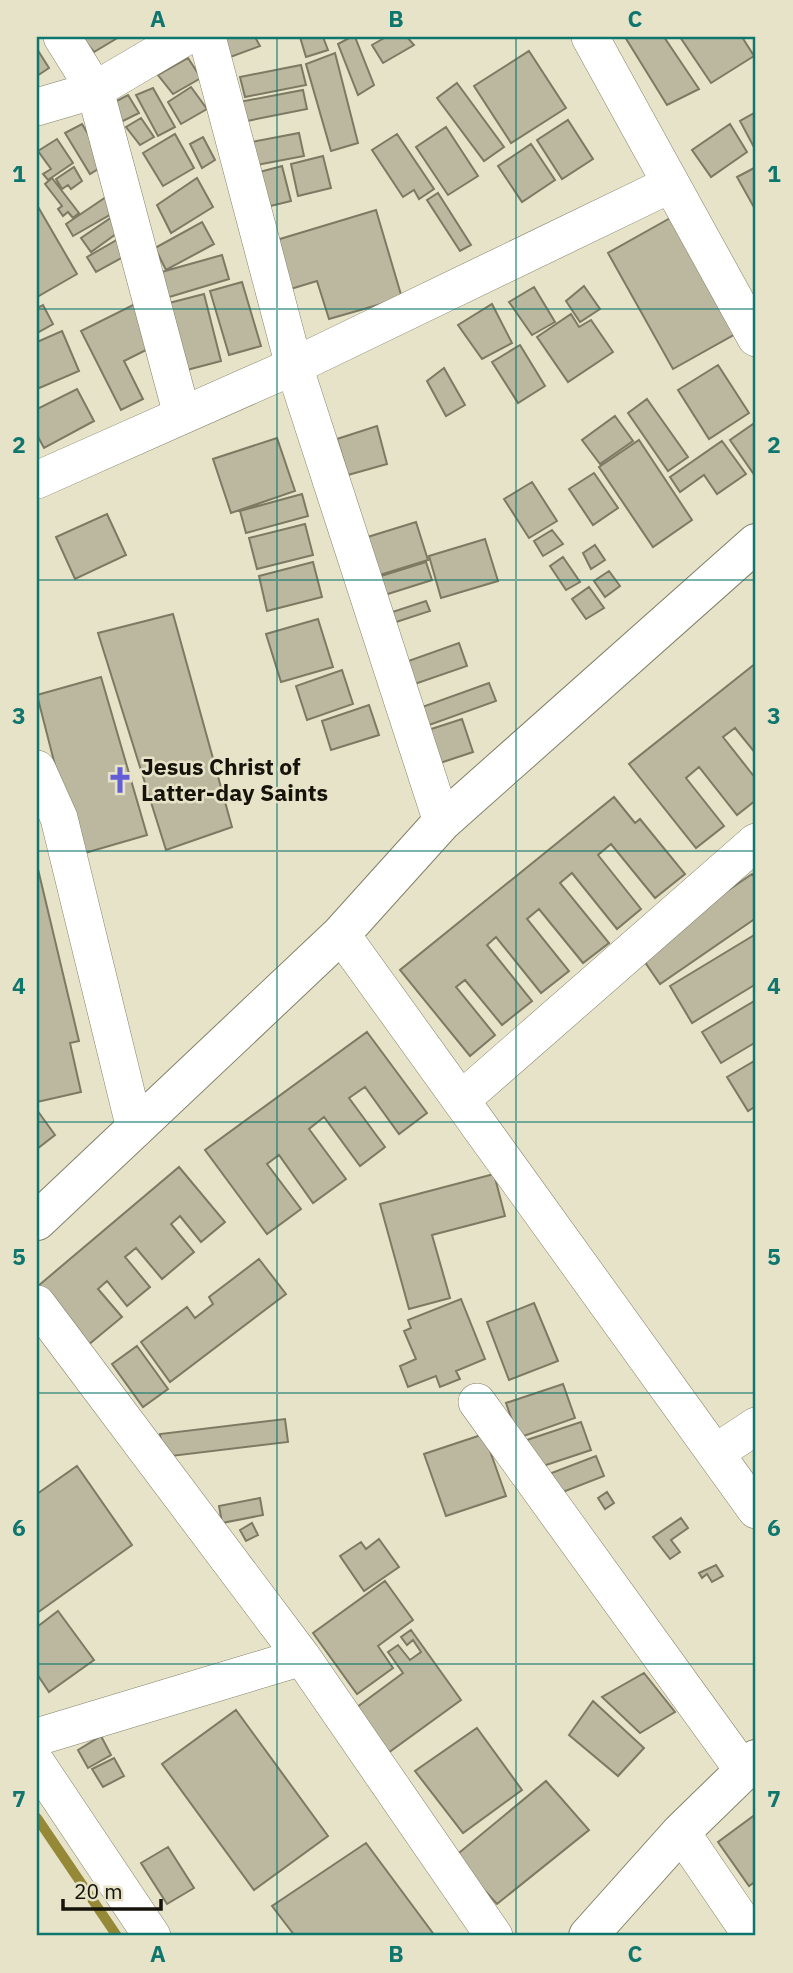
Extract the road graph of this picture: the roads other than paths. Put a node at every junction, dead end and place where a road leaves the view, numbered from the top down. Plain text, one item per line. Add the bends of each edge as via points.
1 (62, 37) edge
2 (185, 37) edge
3 (207, 37) edge
4 (590, 37) edge
5 (95, 89) junction
6 (37, 107) edge
7 (671, 184) junction
8 (756, 338) edge
9 (294, 366) junction
10 (182, 415) junction
11 (39, 472) edge
12 (756, 542) edge
13 (37, 769) edge
14 (442, 822) junction
15 (756, 842) edge
16 (341, 934) junction
17 (461, 1100) junction
18 (135, 1129) junction
19 (37, 1221) edge
20 (37, 1304) edge
21 (477, 1402) dead end
22 (756, 1426) edge
23 (715, 1453) junction
24 (756, 1510) edge
25 (302, 1657) junction
26 (37, 1737) edge
27 (749, 1765) edge
28 (41, 1778) edge
29 (681, 1832) junction
30 (152, 1936) edge
31 (494, 1936) edge
32 (588, 1936) edge
33 (752, 1936) edge

1 - 5 street
2 - 5 street
3 - 9 street
4 - 7 street
5 - 6 street
5 - 10 street
7 - 8 street
7 - 9 street
9 - 10 street
9 - 14 street
10 - 11 street
12 - 14 street
13 - 18 street via 59,818
14 - 16 street
15 - 17 street
16 - 17 street
16 - 18 street
17 - 23 street
18 - 19 street
20 - 25 street
21 - 27 street
22 - 23 street
23 - 24 street
25 - 26 street
25 - 31 street
27 - 29 street
28 - 30 street
29 - 32 street
29 - 33 street

